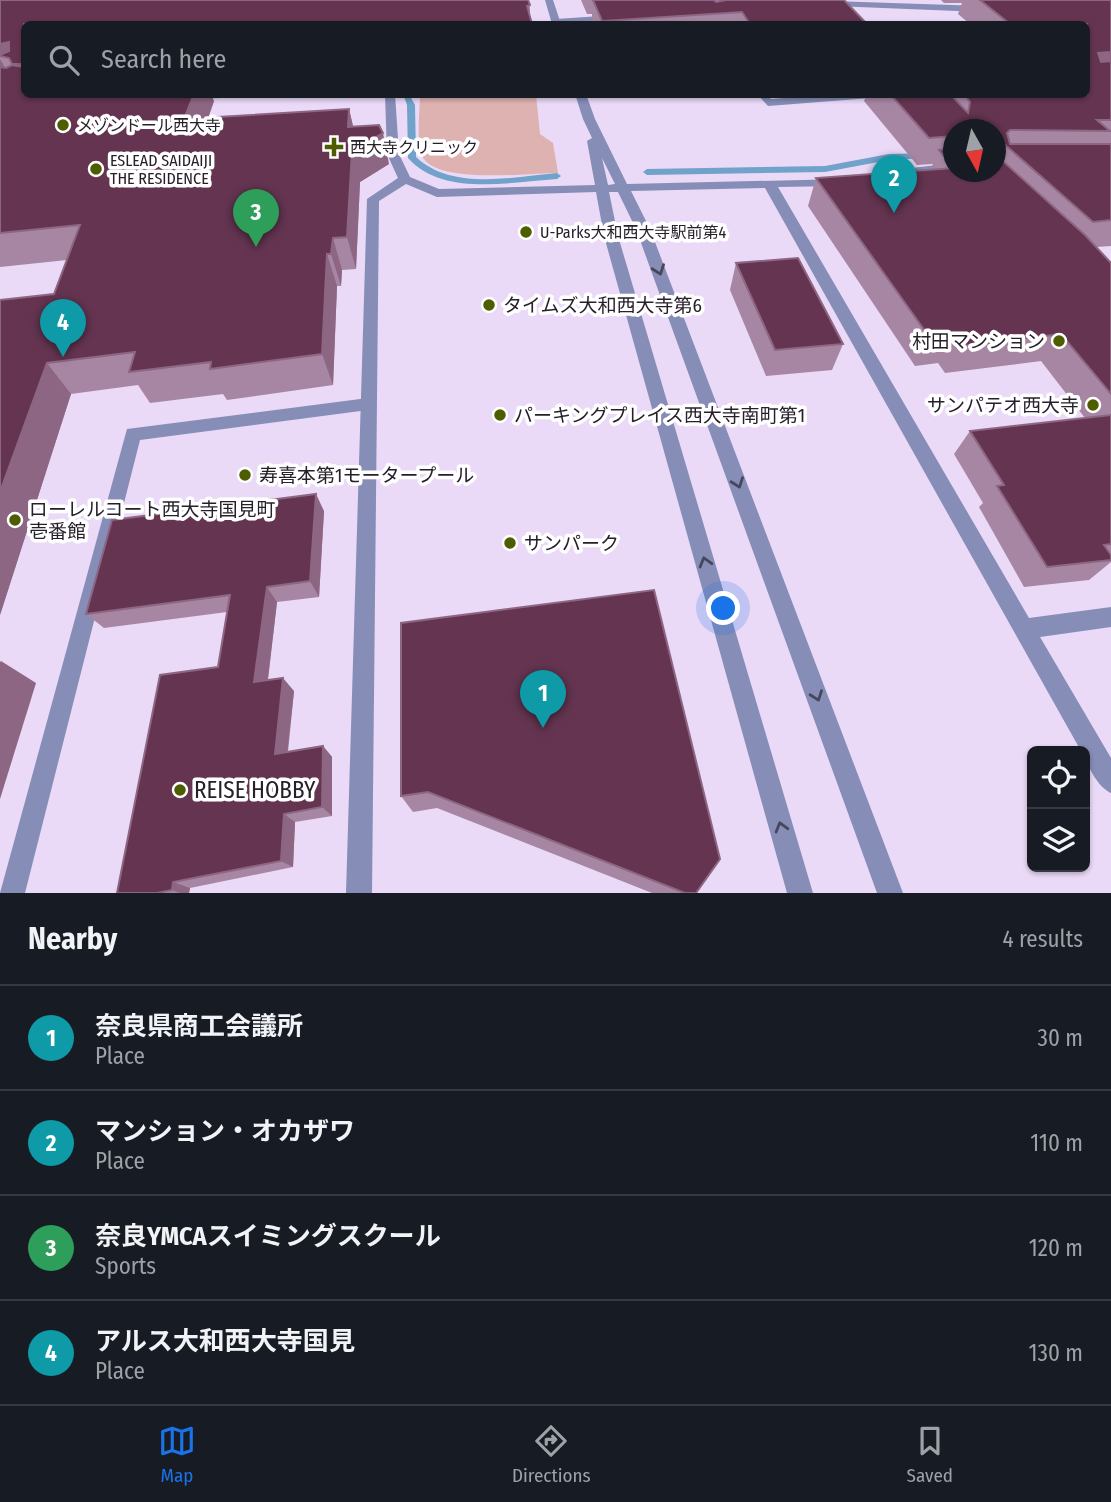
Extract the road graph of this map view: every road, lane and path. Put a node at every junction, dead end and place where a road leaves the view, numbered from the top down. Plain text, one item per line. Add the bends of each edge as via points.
1 (549, 0) edge
2 (967, 0) edge
3 (832, 2) edge
4 (977, 9) junction
5 (989, 10) edge
6 (630, 17) edge
7 (848, 17) edge
8 (555, 21) edge
9 (581, 21) edge
10 (390, 98) edge
11 (581, 98) edge
12 (765, 98) edge
13 (832, 98) edge
14 (589, 119) junction
15 (943, 168) edge
16 (405, 179) junction
17 (769, 185) junction
18 (623, 187) junction
19 (602, 188) junction
20 (368, 404) junction
21 (1111, 617) edge
22 (1025, 629) junction
23 (1111, 781) edge
24 (12, 893) edge
25 (359, 893) edge
26 (800, 893) edge
27 (890, 893) edge

1 - 8 street
2 - 4 street
3 - 4 street
3 - 7 street
4 - 5 street
6 - 9 street
10 - 16 street via 393,155
11 - 14 street
12 - 13 street via 768,103
14 - 18 street
14 - 19 street
15 - 17 street
16 - 19 street via 437,193
16 - 20 street via 373,199
17 - 18 street
17 - 22 street
18 - 19 street
18 -> 27 street via 643,229
26 -> 19 street via 611,236
20 - 24 street via 132,434
20 - 25 street
21 - 22 street
22 - 23 street

